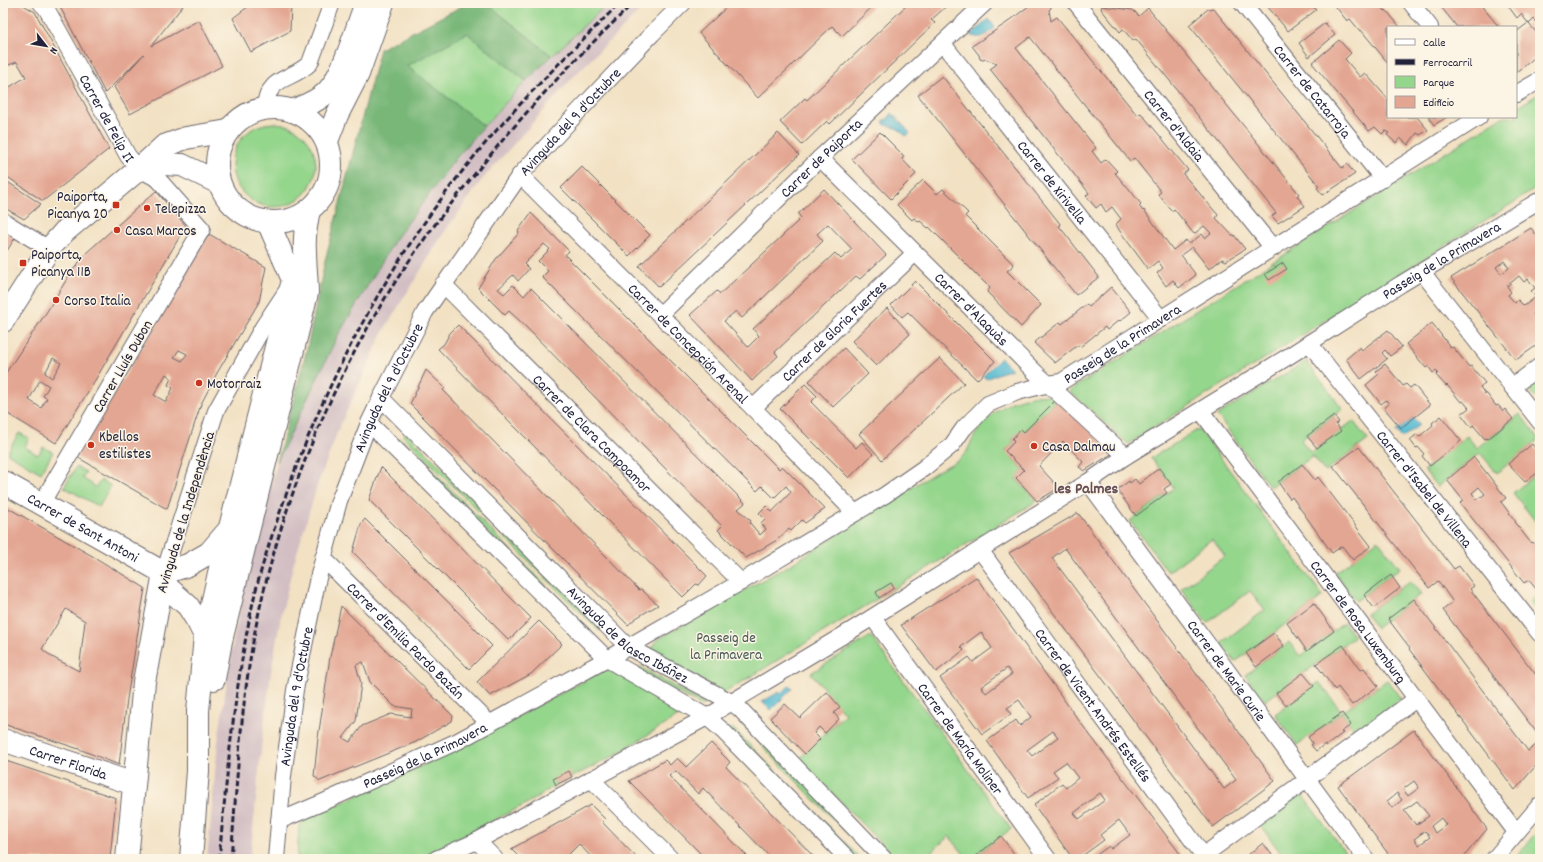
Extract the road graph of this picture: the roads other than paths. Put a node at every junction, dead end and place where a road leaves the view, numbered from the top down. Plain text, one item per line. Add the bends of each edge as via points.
1 (332, 3) edge
2 (366, 3) edge
3 (382, 3) edge
4 (683, 3) edge
5 (985, 3) edge
6 (1076, 3) edge
7 (1242, 3) edge
8 (1411, 3) edge
9 (45, 5) edge
10 (1429, 26) edge
11 (943, 44) junction
12 (1540, 80) edge
13 (1517, 93) edge
14 (264, 108) junction
15 (292, 111) junction
16 (1477, 118) edge
17 (228, 131) junction
18 (327, 141) junction
19 (820, 158) junction
20 (142, 166) junction
21 (520, 175) junction
22 (1383, 179) junction
23 (219, 183) junction
24 (1539, 203) edge
25 (309, 210) junction
26 (3, 221) edge
27 (268, 222) junction
28 (1273, 248) junction
29 (49, 249) junction
30 (915, 253) junction
31 (1422, 272) junction
32 (293, 280) junction
33 (443, 284) junction
34 (660, 315) junction
35 (1161, 319) junction
36 (3, 321) edge
37 (1308, 344) junction
38 (1540, 366) edge
39 (1049, 384) junction
40 (1512, 387) junction
41 (381, 398) junction
42 (753, 408) junction
43 (1201, 411) junction
44 (1540, 422) edge
45 (369, 423) junction
46 (1126, 456) junction
47 (3, 482) edge
48 (1088, 482) junction
49 (41, 504) junction
50 (855, 513) junction
51 (229, 530) junction
52 (980, 550) junction
53 (323, 558) junction
54 (164, 573) junction
55 (741, 582) junction
56 (873, 618) junction
57 (1540, 634) edge
58 (206, 636) junction
59 (628, 647) junction
60 (607, 659) junction
61 (1416, 699) junction
62 (731, 702) junction
63 (707, 717) junction
64 (490, 724) junction
65 (3, 740) edge
66 (198, 771) junction
67 (591, 779) junction
68 (134, 781) junction
69 (1303, 783) junction
70 (1540, 805) edge
71 (279, 821) junction
72 (1516, 832) junction
73 (477, 841) junction
74 (1208, 854) edge
75 (127, 859) edge
76 (191, 859) edge
77 (276, 859) edge
78 (436, 859) edge
79 (494, 859) edge
80 (671, 859) edge
81 (848, 859) edge
82 (884, 859) edge
83 (1048, 859) edge
84 (1366, 859) edge
85 (1494, 859) edge

1 - 14 street via 310,63 274,85 268,92
2 - 15 street via 333,84 321,97
3 - 18 street via 358,74
4 - 21 street, Avinguda del 9 d'Octubre
5 - 11 street, Carrer de Paiporta
6 - 28 street, Carrer d'Aldaia
7 - 22 street, Carrer de Catarroja
8 - 10 street
9 - 20 street, Carrer de Felip II via 128,156
11 - 19 street, Carrer de Paiporta
11 - 35 street, Carrer de Xirivella
12 - 13 street
14 - 15 street
14 - 17 street via 238,120
15 - 18 street via 308,119
16 - 22 street, Passeig de la Primavera
17 - 20 street via 186,138 164,146
17 - 23 street via 219,147 216,165
18 - 25 street via 330,174 319,200
19 - 30 street, Carrer d'Alaquàs
19 - 34 street, Carrer de Paiporta
20 - 23 street via 182,165
20 - 29 street via 64,232
20 - 49 street, Carrer Lluís Dubon via 158,179 202,229
21 - 33 street, Avinguda del 9 d'Octubre
21 - 34 street, Carrer de Concepción Arenal
22 - 28 street, Passeig de la Primavera
23 - 27 street via 226,198 238,210 252,218
24 - 31 street, Passeig de la Primavera
25 - 27 street via 296,218
25 - 66 street via 305,252 307,293 221,641
26 - 29 street
27 - 32 street
28 - 35 street, Passeig de la Primavera
29 - 36 street
30 - 39 street, Carrer d'Alaquàs
30 - 42 street, Carrer de Gloria Fuertes
31 - 37 street, Passeig de la Primavera
31 - 40 street
32 - 51 street
32 - 54 street, Avinguda de la Independència via 263,327 216,411
33 - 41 street, Avinguda del 9 d'Octubre via 425,312
33 - 55 street, Carrer de Clara Campoamor
34 - 42 street, Carrer de Concepción Arenal
35 - 39 street, Passeig de la Primavera via 1061,382
37 - 43 street, Passeig de la Primavera
37 - 57 street, Carrer d'Isabel de Villena
38 - 40 street
39 - 46 street, Carrer d'Alaquàs
39 - 50 street, Passeig de la Primavera via 1017,392 988,404 964,428 952,445 935,459
40 - 44 street
41 - 45 street, Avinguda del 9 d'Octubre
41 - 59 street, Avinguda de Blasco Ibáñez
42 - 50 street, Carrer de Concepción Arenal
43 - 46 street, Passeig de la Primavera
43 - 61 street, Carrer de Rosa Luxemburg
45 - 53 street, Avinguda del 9 d'Octubre via 339,501
45 - 60 street, Avinguda de Blasco Ibáñez
46 - 48 street, Passeig de la Primavera
47 - 49 street, Carrer de Sant Antoni
48 - 52 street, Passeig de la Primavera
48 - 69 street, Carrer de Marie Curie
49 - 54 street, Carrer de Sant Antoni
50 - 55 street, Passeig de la Primavera
51 - 54 street via 209,553 188,565
51 - 58 street
52 - 56 street, Passeig de la Primavera
52 - 74 street, Carrer de Vicent Andrés Estellés
53 - 64 street, Carrer d'Emilia Pardo Bazán
53 - 71 street, Avinguda del 9 d'Octubre via 295,690
54 - 58 street via 167,587 188,606
54 - 68 street, Avinguda de la Independència via 144,682
55 - 59 street, Passeig de la Primavera
56 - 62 street, Passeig de la Primavera
56 - 83 street, Carrer de María Moliner
58 - 66 street via 198,711
59 - 60 street, Passeig de la Primavera
59 - 62 street, Avinguda de Blasco Ibáñez
60 - 63 street, Avinguda de Blasco Ibáñez
60 - 64 street, Passeig de la Primavera
61 - 69 street
61 - 72 street, Carrer de Rosa Luxemburg
62 - 63 street, Passeig de la Primavera
62 - 82 street, Avinguda de Blasco Ibáñez
63 - 67 street, Passeig de la Primavera
63 - 81 street, Avinguda de Blasco Ibáñez via 723,730
64 - 71 street, Passeig de la Primavera via 458,741
65 - 68 street, Carrer Florida via 125,781
66 - 76 street
67 - 73 street, Passeig de la Primavera
67 - 80 street
68 - 75 street, Avinguda de la Independència
69 - 74 street
69 - 84 street, Carrer de Marie Curie
70 - 72 street
71 - 77 street, Avinguda del 9 d'Octubre
72 - 85 street
73 - 78 street, Passeig de la Primavera
73 - 79 street

